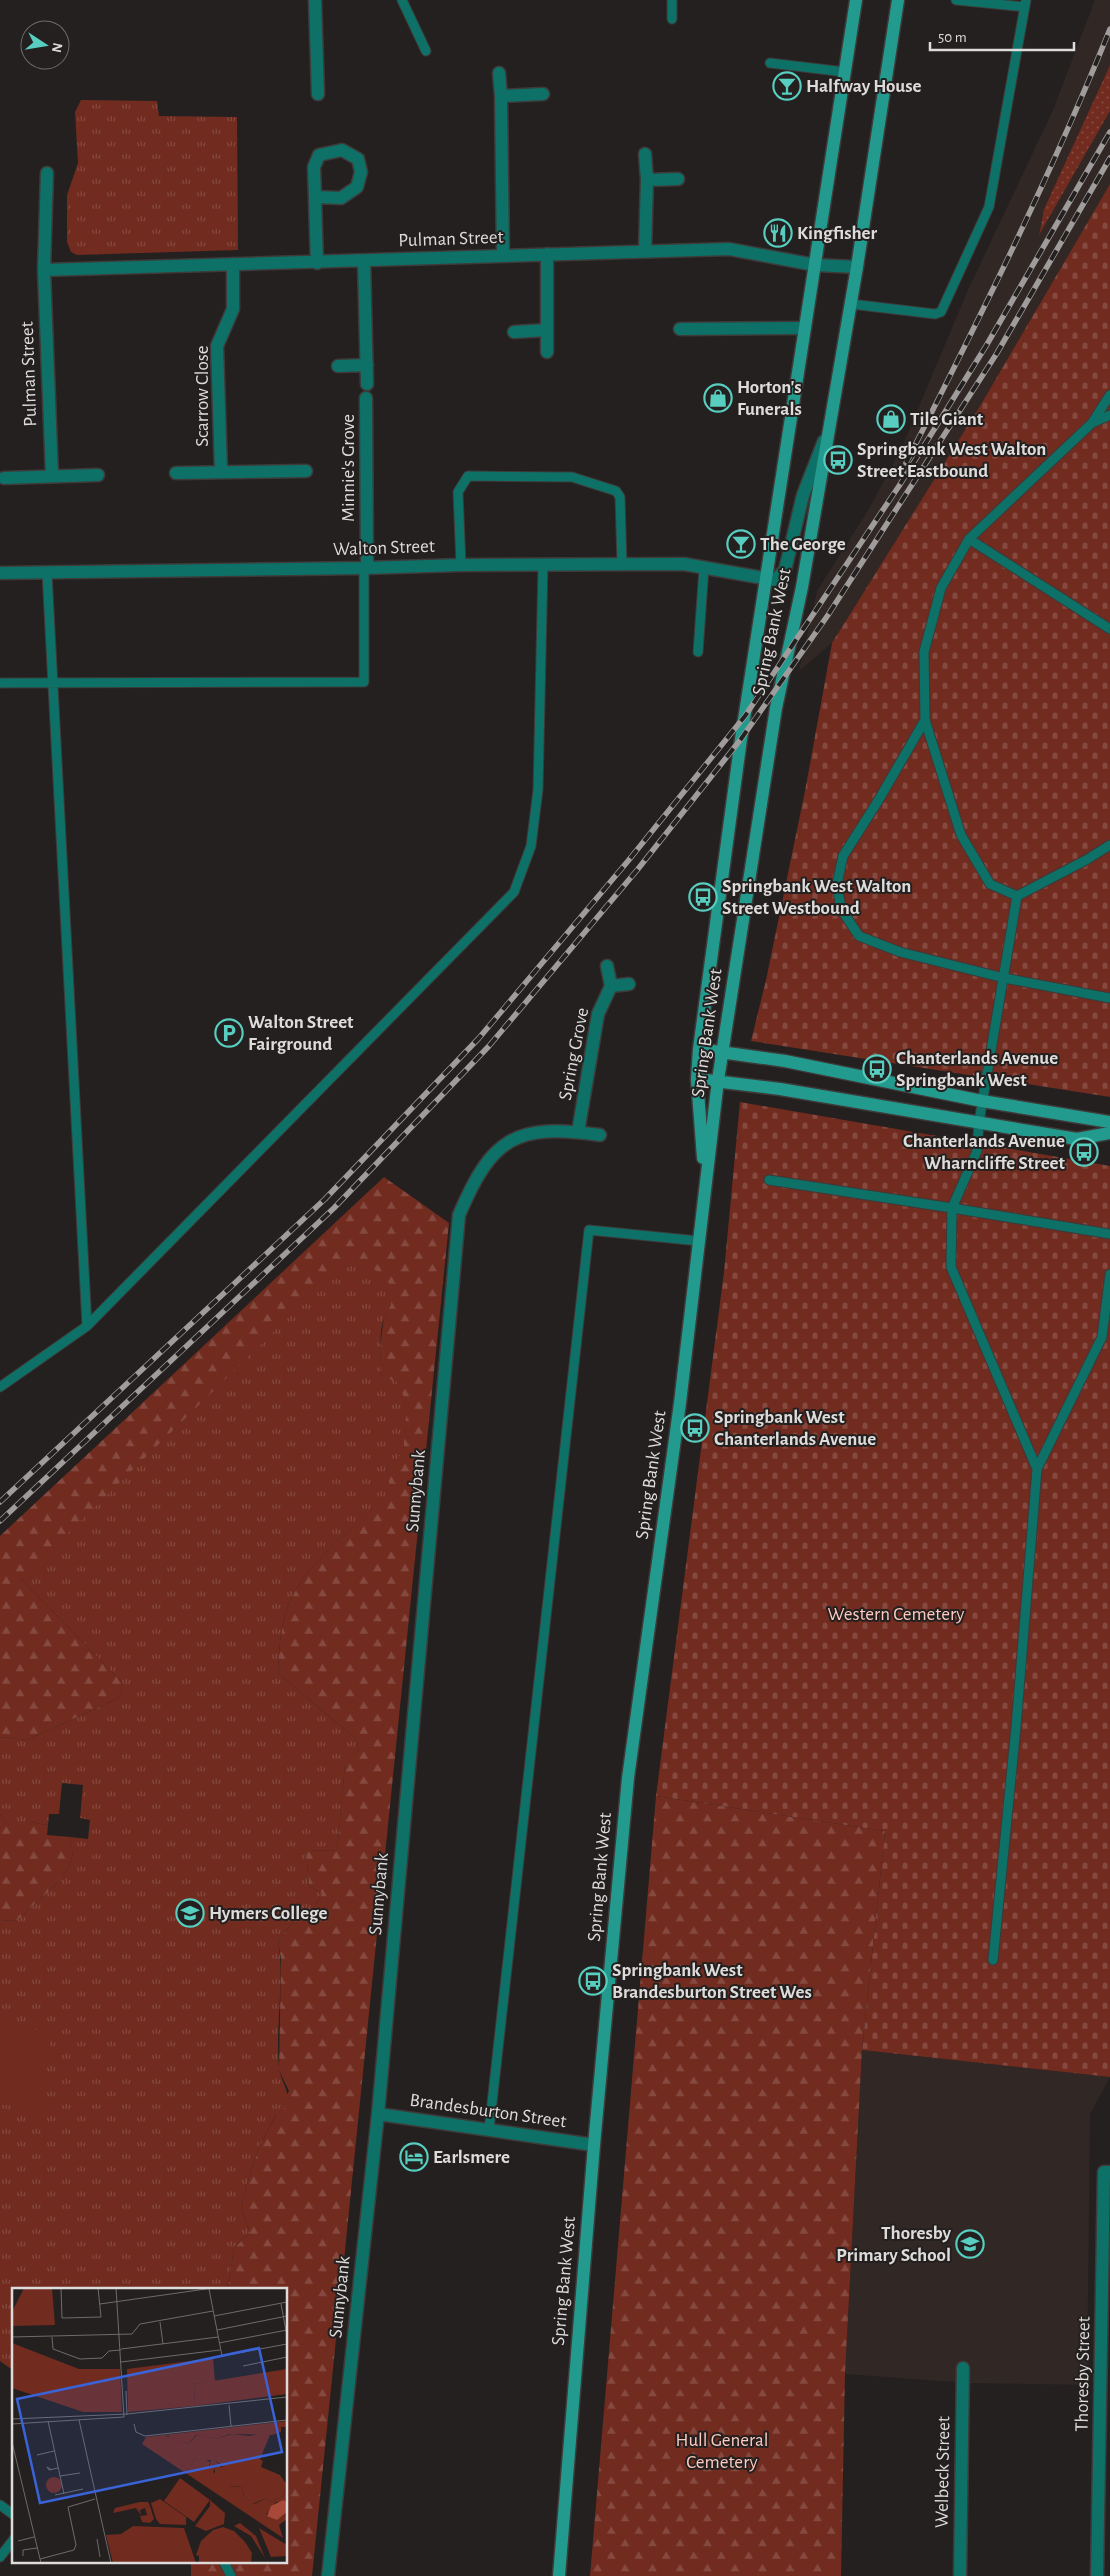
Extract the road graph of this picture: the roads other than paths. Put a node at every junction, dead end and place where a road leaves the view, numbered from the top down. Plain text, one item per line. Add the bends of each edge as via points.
1 (315, 0) edge
2 (402, 0) edge
3 (672, 0) edge
4 (856, 0) edge
5 (898, 0) edge
6 (956, 0) edge
7 (1025, 4) edge
8 (672, 19) dead end
9 (426, 50) dead end
10 (770, 63) dead end
11 (845, 72) junction
12 (499, 74) dead end
13 (318, 94) dead end
14 (543, 94) dead end
15 (501, 96) junction
16 (645, 154) dead end
17 (47, 173) dead end
18 (678, 179) dead end
19 (647, 180) junction
20 (316, 197) junction
21 (645, 251) junction
22 (547, 254) junction
23 (503, 256) junction
24 (364, 261) junction
25 (317, 263) junction
26 (232, 264) junction
27 (815, 265) junction
28 (857, 267) junction
29 (44, 270) junction
30 (851, 304) junction
31 (805, 328) junction
32 (680, 329) dead end
33 (547, 330) junction
34 (514, 332) dead end
35 (547, 352) dead end
36 (366, 365) junction
37 (338, 366) dead end
38 (367, 384) dead end
39 (1110, 395) edge
40 (366, 398) dead end
41 (1110, 415) edge
42 (1092, 423) junction
43 (828, 429) junction
44 (221, 471) junction
45 (306, 471) dead end
46 (176, 473) dead end
47 (98, 475) dead end
48 (52, 476) junction
49 (4, 478) dead end
50 (969, 539) junction
51 (542, 564) junction
52 (622, 564) junction
53 (461, 565) junction
54 (366, 568) junction
55 (704, 568) junction
56 (0, 573) edge
57 (47, 573) junction
58 (767, 580) junction
59 (1110, 629) edge
60 (698, 652) dead end
61 (52, 682) junction
62 (0, 683) edge
63 (925, 720) junction
64 (1110, 845) edge
65 (1017, 896) junction
66 (607, 966) dead end
67 (1004, 978) junction
68 (629, 984) dead end
69 (611, 986) junction
70 (1110, 998) edge
71 (699, 1049) junction
72 (723, 1054) junction
73 (697, 1079) junction
74 (718, 1080) junction
75 (982, 1102) junction
76 (979, 1122) junction
77 (1110, 1122) edge
78 (578, 1132) junction
79 (1110, 1133) edge
80 (600, 1135) dead end
81 (769, 1180) dead end
82 (706, 1185) junction
83 (952, 1208) junction
84 (1110, 1234) edge
85 (699, 1241) junction
86 (1110, 1274) edge
87 (87, 1326) junction
88 (0, 1387) edge
89 (1037, 1469) junction
90 (993, 1960) dead end
91 (378, 2114) junction
92 (489, 2130) junction
93 (594, 2145) junction
94 (1107, 2172) edge
95 (963, 2368) dead end
96 (0, 2505) edge
97 (12, 2514) edge
98 (12, 2542) edge
99 (0, 2558) edge
100 (225, 2564) edge
101 (230, 2576) edge
102 (328, 2576) edge
103 (559, 2576) edge
104 (960, 2576) edge
105 (1097, 2576) edge

1 - 13 street
2 - 9 lane
3 - 8 lane
4 - 11 street, Spring Bank West
5 - 28 street, Spring Bank West
6 - 7 lane
7 - 30 lane via 989,207 941,312 935,314
10 - 11 lane
11 - 27 street, Spring Bank West
12 - 15 street
14 - 15 street
15 - 23 street
16 - 19 street
17 - 29 street, Pulman Street
18 - 19 street
19 - 21 street
20 - 20 street via 314,167 319,155 342,150 358,159 361,172 357,187 341,198
20 - 25 street
21 - 22 street, Pulman Street
21 - 27 street, Pulman Street via 729,250
22 - 23 street, Pulman Street
22 - 33 street
23 - 24 street, Pulman Street
24 - 25 street, Pulman Street
24 - 36 street
25 - 26 street, Pulman Street
26 - 29 street, Pulman Street
26 - 44 street, Scarrow Close via 233,309 218,346
27 - 28 street, Pulman Street
27 - 31 street, Spring Bank West
28 - 30 street, Spring Bank West
29 - 48 street, Pulman Street
30 - 43 street, Spring Bank West
31 - 32 street
31 - 58 street, Spring Bank West
33 - 34 street
33 - 35 street
36 - 37 street
36 - 38 street
39 - 42 lane
40 - 54 street, Minnie's Grove
41 - 42 lane
42 - 50 lane
43 - 58 street via 803,495 785,570 776,580
43 - 72 street, Spring Bank West via 802,587 776,708
44 - 45 street, Scarrow Close
44 - 46 street, Scarrow Close
47 - 48 street
48 - 49 street
50 - 59 lane
50 - 63 lane via 941,588 924,652
51 - 52 street, Walton Street
51 - 53 street, Walton Street
51 - 87 lane via 538,790 531,846 514,892
52 - 53 lane via 620,497 616,491 572,477 468,476 458,492
52 - 55 street, Walton Street via 684,564
53 - 54 street, Walton Street
54 - 57 street, Walton Street
54 - 61 lane via 364,682
55 - 58 street, Walton Street
55 - 60 lane
56 - 57 street, Walton Street
57 - 61 lane
58 - 71 street, Spring Bank West via 741,739
61 - 62 lane
61 - 87 lane
63 - 65 lane via 961,835 990,884
63 - 67 lane via 843,856 837,884 841,909 859,936 900,952
64 - 65 lane
65 - 67 lane
66 - 69 street
67 - 70 lane
67 - 75 lane
68 - 69 street
69 - 78 street, Spring Grove via 598,1014
71 - 72 street
71 - 73 street, Spring Bank West
72 - 74 street, Spring Bank West
72 - 75 street via 785,1061
73 - 74 street
73 - 82 street, Spring Bank West
74 - 76 street
74 - 82 street, Spring Bank West
75 - 76 lane
75 - 77 street
76 - 79 street via 1077,1139
76 - 83 lane via 977,1151
78 - 80 street
78 - 91 street, Sunnybank via 543,1130 517,1136 490,1157 470,1188 459,1215
81 - 83 lane
82 - 85 street, Spring Bank West
83 - 84 lane
83 - 89 lane via 951,1267
85 - 92 lane via 589,1230
85 - 93 street, Spring Bank West via 628,1778
86 - 89 lane via 1102,1336
87 - 88 lane
89 - 90 lane
91 - 92 street, Brandesburton Street
91 - 102 street, Sunnybank
92 - 93 street, Brandesburton Street
93 - 103 street, Spring Bank West
94 - 105 street, Thoresby Street
95 - 104 street, Welbeck Street
96 - 97 lane
98 - 99 lane
100 - 101 lane

